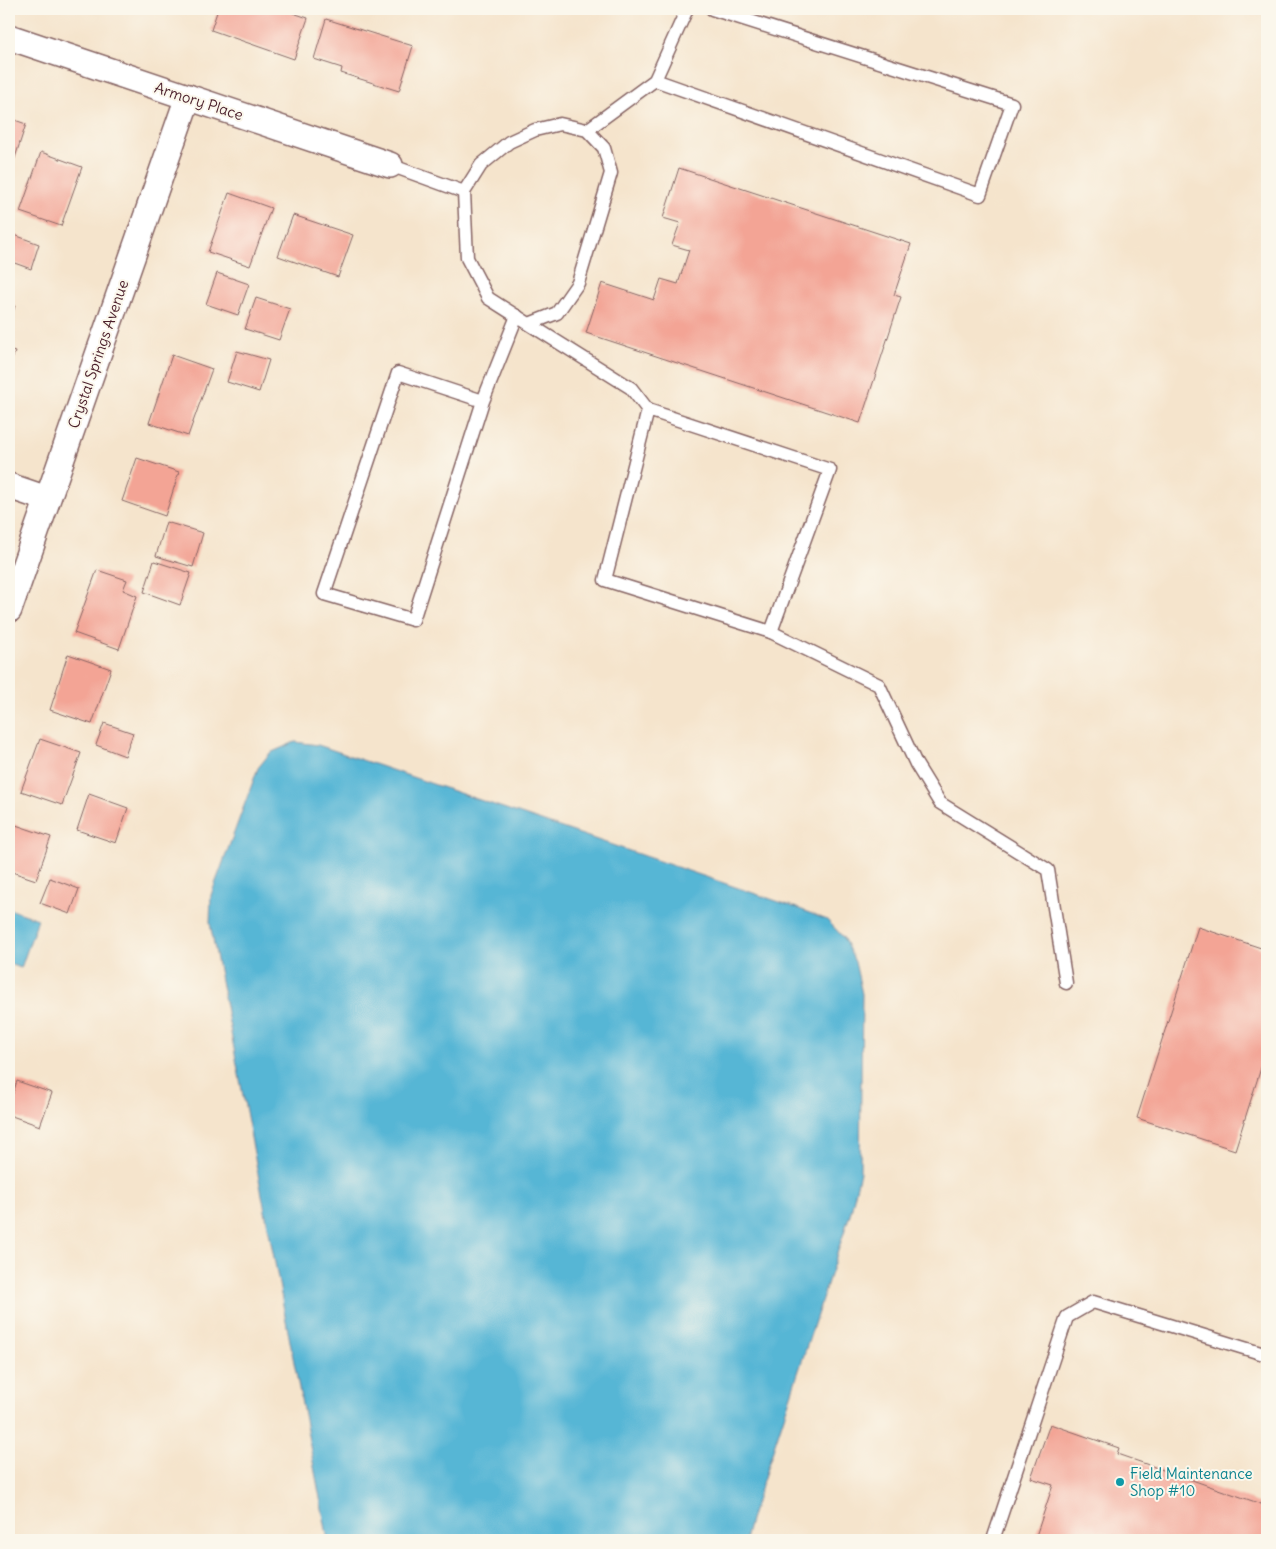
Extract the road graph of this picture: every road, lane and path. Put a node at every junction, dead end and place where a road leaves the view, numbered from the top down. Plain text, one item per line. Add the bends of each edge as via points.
1 (687, 9) edge
2 (712, 9) edge
3 (9, 37) edge
4 (655, 80) junction
5 (188, 97) junction
6 (587, 130) junction
7 (390, 165) joint
8 (464, 192) junction
9 (517, 316) junction
10 (529, 324) junction
11 (483, 401) junction
12 (648, 410) junction
13 (9, 486) edge
14 (48, 499) junction
15 (9, 610) edge
16 (771, 632) junction
17 (1066, 983) dead end
18 (1267, 1355) edge
19 (993, 1540) edge

1 - 4 lane
2 - 4 lane via 1012,104 980,195
3 - 5 street, Armory Place
4 - 6 lane
5 - 7 street, Armory Place
5 - 14 street, Crystal Springs Avenue
6 - 8 lane via 560,124 509,142 481,165
6 - 10 lane via 604,148 611,173 581,274 557,313
7 - 8 lane
8 - 9 lane via 467,258 488,298
9 - 10 lane
9 - 11 lane
10 - 12 lane via 631,388
11 - 11 lane via 413,620 324,594 398,373
12 - 16 lane via 605,580
12 - 16 lane via 830,470
13 - 14 street
14 - 15 street, Crystal Springs Avenue
16 - 17 lane via 879,685 916,764 940,803 1048,870
18 - 19 lane via 1093,1302 1067,1317

